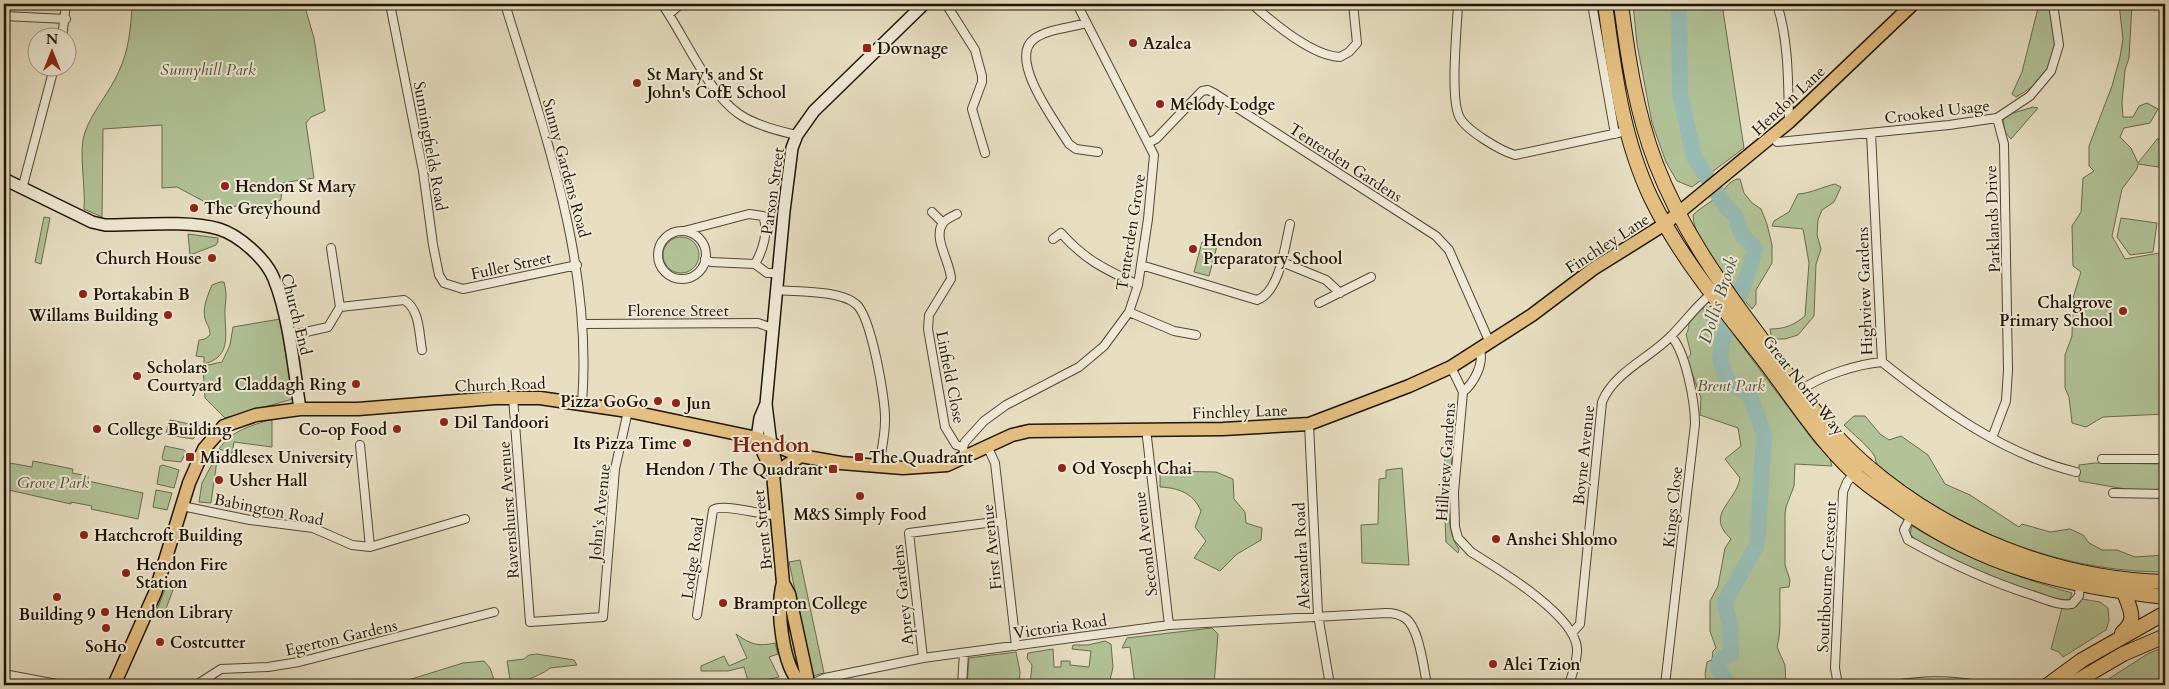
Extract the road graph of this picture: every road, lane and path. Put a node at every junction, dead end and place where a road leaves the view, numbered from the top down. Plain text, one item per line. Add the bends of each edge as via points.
1 (66, 4) edge
2 (390, 4) edge
3 (506, 4) edge
4 (662, 4) edge
5 (681, 4) edge
6 (924, 4) edge
7 (946, 4) edge
8 (1077, 4) edge
9 (1254, 4) edge
10 (1353, 4) edge
11 (1458, 4) edge
12 (1592, 4) edge
13 (1605, 4) edge
14 (1621, 4) edge
15 (1777, 4) edge
16 (1913, 4) edge
17 (2053, 4) edge
18 (669, 14) junction
19 (4, 16) edge
20 (66, 19) junction
21 (1086, 24) junction
22 (64, 28) edge
23 (51, 78) edge
24 (1998, 118) junction
25 (1789, 122) junction
26 (1621, 132) junction
27 (1871, 133) junction
28 (797, 135) junction
29 (1774, 136) junction
30 (1148, 143) junction
31 (1098, 152) dead end
32 (985, 153) dead end
33 (4, 179) edge
34 (22, 189) junction
35 (932, 212) dead end
36 (957, 214) dead end
37 (1678, 214) junction
38 (943, 223) junction
39 (1290, 224) dead end
40 (1666, 224) junction
41 (1066, 226) dead end
42 (684, 231) junction
43 (1061, 233) junction
44 (1053, 239) dead end
45 (331, 248) dead end
46 (705, 260) junction
47 (1282, 262) junction
48 (755, 264) junction
49 (576, 265) junction
50 (1141, 265) junction
51 (778, 273) junction
52 (1372, 277) dead end
53 (1138, 285) junction
54 (451, 287) joint
55 (777, 290) junction
56 (1717, 290) junction
57 (1340, 292) junction
58 (1319, 303) dead end
59 (340, 307) junction
60 (1129, 312) junction
61 (583, 324) junction
62 (772, 328) junction
63 (1196, 335) dead end
64 (288, 336) junction
65 (1671, 336) junction
66 (1485, 347) junction
67 (422, 350) dead end
68 (1882, 362) junction
69 (1451, 367) junction
70 (1800, 391) junction
71 (1463, 392) junction
72 (513, 397) junction
73 (582, 403) junction
74 (766, 404) junction
75 (300, 409) junction
76 (628, 411) junction
77 (1309, 424) junction
78 (1146, 429) junction
79 (757, 438) junction
80 (1992, 438) junction
81 (771, 444) junction
82 (360, 445) dead end
83 (988, 448) junction
84 (964, 453) junction
85 (801, 456) junction
86 (2102, 459) dead end
87 (2165, 459) edge
88 (879, 467) junction
89 (2076, 472) dead end
90 (772, 474) junction
91 (1854, 474) junction
92 (2113, 493) dead end
93 (2165, 494) edge
94 (182, 506) junction
95 (776, 515) junction
96 (1911, 516) junction
97 (465, 519) dead end
98 (1002, 521) junction
99 (370, 547) junction
100 (2165, 582) edge
101 (2080, 585) junction
102 (2124, 592) junction
103 (2165, 597) edge
104 (494, 612) dead end
105 (2165, 612) edge
106 (697, 615) dead end
107 (1318, 615) junction
108 (603, 617) joint
109 (1169, 625) junction
110 (1572, 633) junction
111 (2165, 636) edge
112 (2113, 642) junction
113 (1016, 646) junction
114 (964, 653) junction
115 (923, 658) junction
116 (4, 674) edge
117 (62, 685) edge
118 (114, 685) edge
119 (196, 685) edge
120 (804, 685) edge
121 (809, 685) edge
122 (962, 685) edge
123 (1330, 685) edge
124 (1427, 685) edge
125 (1569, 685) edge
126 (1665, 685) edge
127 (1838, 685) edge
128 (1892, 685) edge
129 (1977, 685) edge
130 (2048, 685) edge
131 (2070, 685) edge

1 - 20 street
2 - 54 street, Sunningfields Road via 423,171 439,275
3 - 49 street, Sunny Gardens Road via 568,215
4 - 18 street
5 - 18 street
6 - 28 main road, Parson Street via 814,110
7 - 32 street via 975,50 982,76 972,109
8 - 21 street, Tenterden Grove
9 - 10 street via 1271,21 1319,51 1340,57 1357,43
11 - 26 street via 1455,101 1464,124 1516,155
12 - 26 street, Great North Way
13 - 26 highway, Great North Way
14 - 37 highway, Great North Way via 1630,72 1645,131
15 - 25 street via 1787,56
16 - 25 main road, Hendon Lane
17 - 24 street, Crooked Usage via 2059,45 2051,70 2030,96
18 - 28 street via 712,86 738,114
19 - 20 street
20 - 22 street
21 - 30 street, Tenterden Grove
21 - 31 street via 1041,36 1030,44 1026,57 1036,92 1069,144 1076,149
23 - 34 street
24 - 27 street, Crooked Usage
24 - 80 street, Parklands Drive via 2004,144 2008,370 2006,401
25 - 29 main road, Hendon Lane
26 - 40 highway, Great North Way
27 - 29 street, Crooked Usage via 1778,142
27 - 68 street, Highview Gardens
28 - 51 main road, Parson Street via 788,166
29 - 37 main road, Hendon Lane
30 - 50 street, Tenterden Grove via 1155,161
30 - 66 street, Tenterden Gardens via 1156,139 1202,91 1214,93 1436,236 1449,250
33 - 34 main road, Church End
34 - 64 main road, Church End via 105,226 191,226 230,234 263,262 274,278
35 - 38 street
36 - 38 street
37 - 40 main road, Finchley Lane
37 - 56 highway, Great North Way
38 - 84 street, Linfield Close via 941,238 951,279 929,315 928,329 945,427
39 - 47 street
40 - 56 highway, Great North Way
40 - 66 main road, Finchley Lane via 1592,269
41 - 43 street
42 - 46 street via 703,243
42 - 46 street via 670,234 663,240 658,255 660,266 672,277 681,279 698,273
42 - 48 street via 750,214 763,216 766,225 762,253
43 - 44 street
43 - 53 street via 1093,264
45 - 59 street
46 - 48 street
47 - 50 street via 1271,289 1257,300
47 - 57 street via 1326,280
48 - 51 street via 767,272
49 - 54 street, Fuller Street via 463,289
49 - 61 street, Sunny Gardens Road
50 - 53 street, Tenterden Grove
51 - 55 main road, Parson Street
52 - 57 street
53 - 60 street, Tenterden Grove
55 - 62 main road, Parson Street
55 - 88 street via 842,296 861,309 869,326 884,409
56 - 65 street, Boyne Avenue via 1692,310
56 - 70 highway, Great North Way
56 - 91 highway, Great North Way via 1722,308
57 - 58 street
59 - 64 street via 328,327
59 - 67 street via 404,300 415,310
60 - 63 street via 1174,331
60 - 84 street, Tenterden Grove via 1095,354 1064,376 992,415 968,437
61 - 62 street, Florence Street via 758,323
61 - 73 street, Sunny Gardens Road
62 - 74 main road, Parson Street
64 - 75 main road, Church End
65 - 110 street, Boyne Avenue via 1615,382 1602,402 1580,624
65 - 126 street, Kings Close via 1682,358 1694,404 1695,424
66 - 69 main road, Finchley Lane
66 - 71 street, Hillview Gardens via 1482,362
68 - 70 street, Highview Gardens via 1866,364 1812,383
68 - 80 street via 1926,397
69 - 71 street, Hillview Gardens
69 - 77 main road, Finchley Lane
70 - 100 highway, Great North Way via 1833,432 1866,465 1934,514 1977,538 2076,572
71 - 110 street, Hillview Gardens via 1454,492 1458,538 1471,552 1542,601
72 - 73 main road, Church Road
72 - 75 main road, Church Road via 358,409
72 - 108 street, Ravenshurst Avenue via 530,622
73 - 76 main road, Church Road
74 - 79 main road, Parson Street
74 - 81 main road, Parson Street
75 - 94 main road, Church Road via 256,414 224,426 204,449
76 - 79 main road, Church Road
76 - 108 street, John's Avenue via 615,469
77 - 78 main road, Finchley Lane via 1272,428
77 - 107 street, Alexandra Road
78 - 83 main road, Finchley Lane via 1030,431 1012,435
78 - 109 street, Second Avenue
79 - 81 main road, Finchley Lane
79 - 90 main road, Brent Street
80 - 89 street via 2053,466
81 - 85 main road, Finchley Lane
81 - 90 main road, Brent Street via 775,462
82 - 99 street
83 - 84 main road, Finchley Lane
83 - 98 street, First Avenue via 995,463
84 - 88 main road, Finchley Lane via 947,465
85 - 88 main road, Finchley Lane
85 - 90 main road
86 - 87 street
90 - 95 main road, Brent Street
91 - 96 highway, Great North Way
91 - 127 street, Southbourne Crescent via 1843,492 1835,668
92 - 93 street
94 - 99 street, Babington Road via 250,520 313,528 352,545
94 - 118 main road, Church Road via 158,586
95 - 106 street, Lodge Road via 720,507 713,510
95 - 120 main road, Brent Street via 783,583 790,594 807,677
96 - 101 highway, Great North Way via 1999,561
96 - 101 street via 1904,530 1908,540 1958,568 2013,590 2061,604 2072,604 2079,596
97 - 99 street, Babington Road
98 - 113 street, First Avenue
98 - 115 street, Aprey Gardens via 909,533
101 - 102 highway, Great North Way
102 - 103 highway, Great North Way
102 - 112 highway via 2131,625
104 - 119 street, Egerton Gardens via 299,662 221,669
105 - 112 highway
107 - 109 street, Victoria Road
107 - 123 street, Alexandra Road
107 - 124 street, Victoria Road via 1386,613 1406,618 1416,636
109 - 113 street, Victoria Road
110 - 125 street via 1577,648
111 - 131 highway via 2123,654
112 - 130 highway
113 - 114 street, Victoria Road
114 - 115 street, Victoria Road
114 - 122 street
115 - 121 street, Victoria Road via 824,678
116 - 117 street
128 - 129 street via 1930,680

